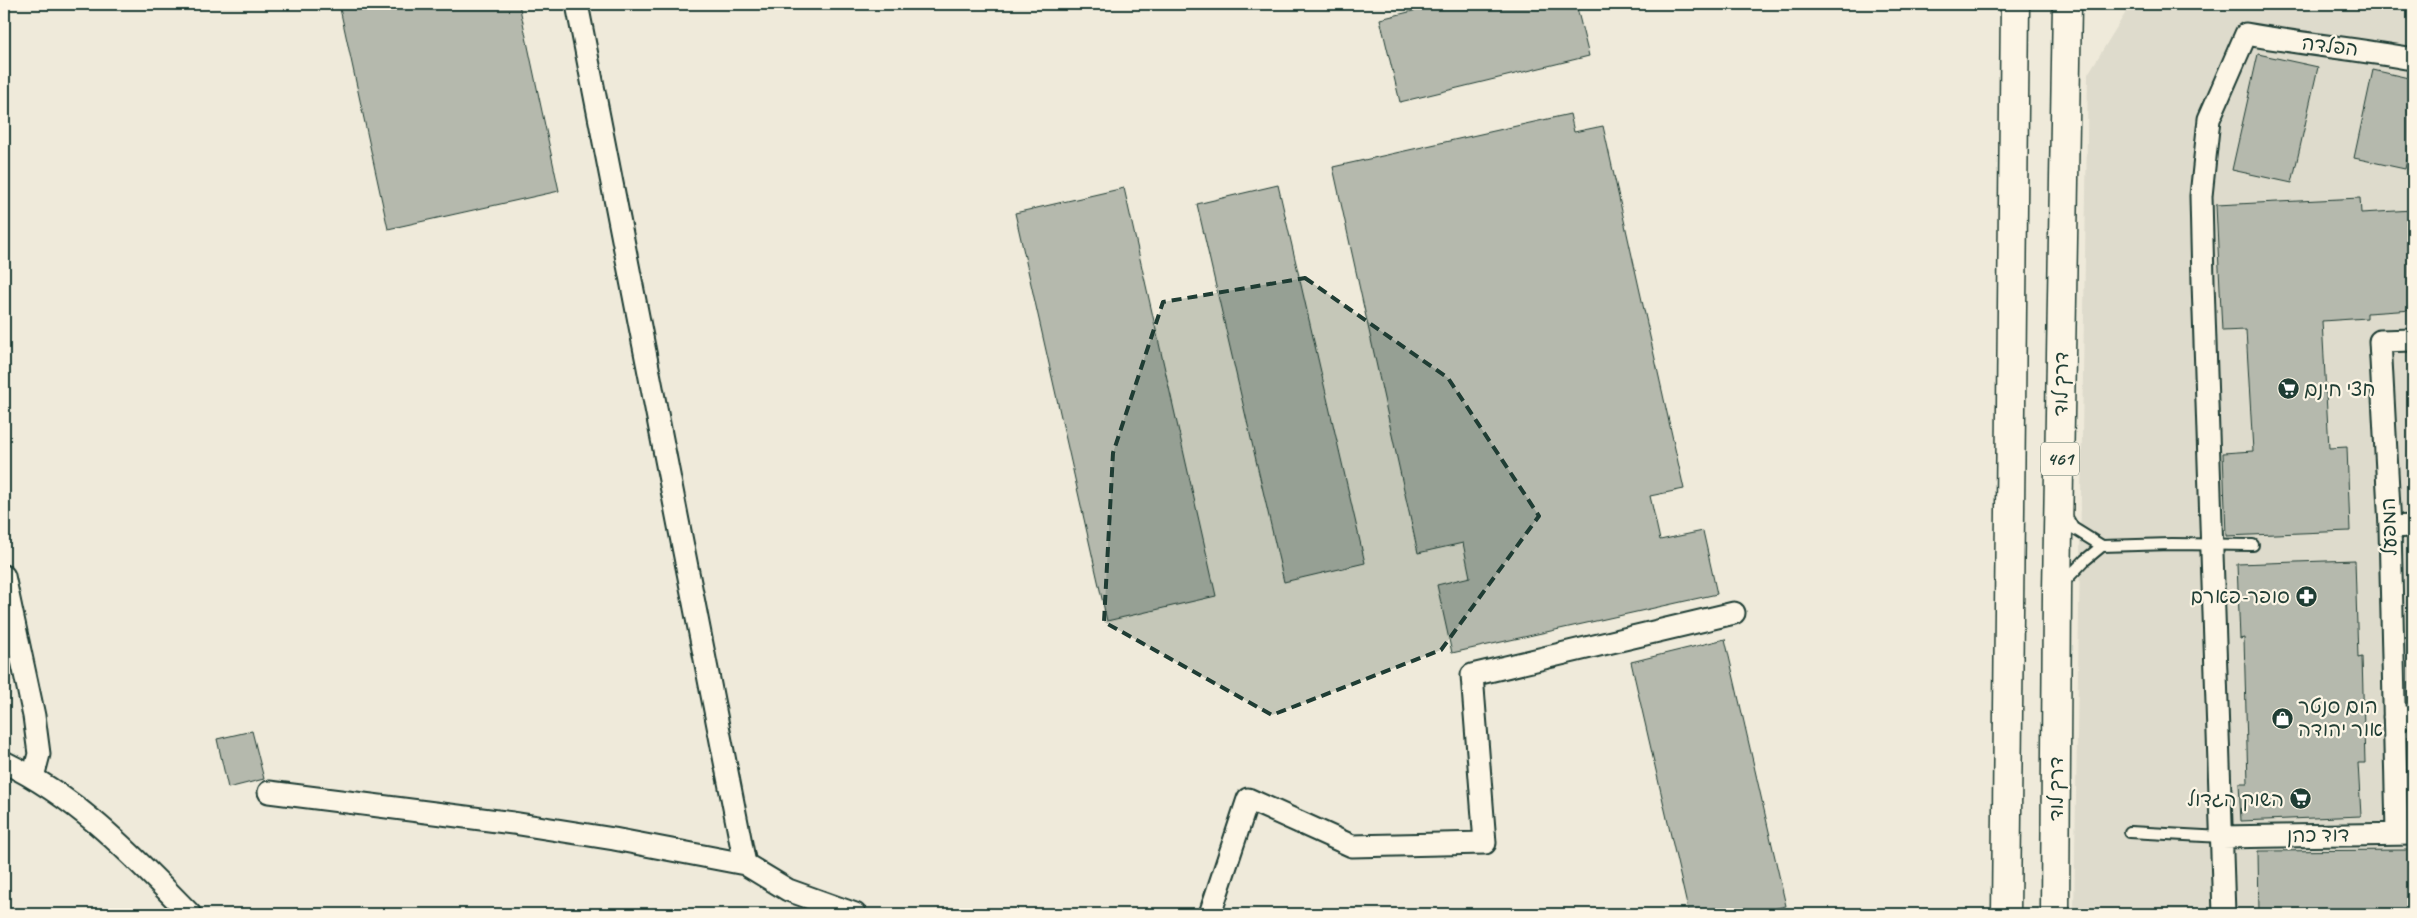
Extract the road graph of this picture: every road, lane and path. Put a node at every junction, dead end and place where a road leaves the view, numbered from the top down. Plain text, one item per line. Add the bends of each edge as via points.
1 (577, 4) edge
2 (2015, 4) edge
3 (2067, 4) edge
4 (2413, 59) edge
5 (2413, 340) edge
6 (2059, 499) junction
7 (2413, 526) edge
8 (2390, 527) junction
9 (2212, 545) junction
10 (2102, 546) junction
11 (2253, 546) dead end
12 (4, 576) edge
13 (2057, 591) junction
14 (1734, 613) dead end
15 (2404, 717) edge
16 (4, 762) edge
17 (33, 777) junction
18 (270, 792) dead end
19 (2130, 832) dead end
20 (2405, 834) edge
21 (2222, 837) junction
22 (745, 864) junction
23 (190, 914) edge
24 (855, 914) edge
25 (1210, 914) edge
26 (2006, 914) edge
27 (2055, 914) edge
28 (2224, 914) edge

1 - 22 street
2 - 26 main road
3 - 6 main road, דרך לוד / 461
4 - 9 street, הפלדה via 2246,34 2209,118 2201,196
5 - 8 street, המפעל via 2380,341
6 - 10 lane via 2074,528
6 - 13 main road, דרך לוד / 461
7 - 8 street
8 - 15 street, המפעל
9 - 10 lane
9 - 11 lane
9 - 21 street
10 - 13 lane
12 - 17 street via 34,716 39,754
13 - 27 main road, דרך לוד / 461
14 - 25 street via 1472,675 1485,843 1352,846 1248,799
15 - 20 street, המפעל
16 - 17 street
17 - 23 street via 97,823
18 - 22 street via 522,824
19 - 21 lane
20 - 21 street, דוד כהן
21 - 28 street
22 - 24 street via 788,890

